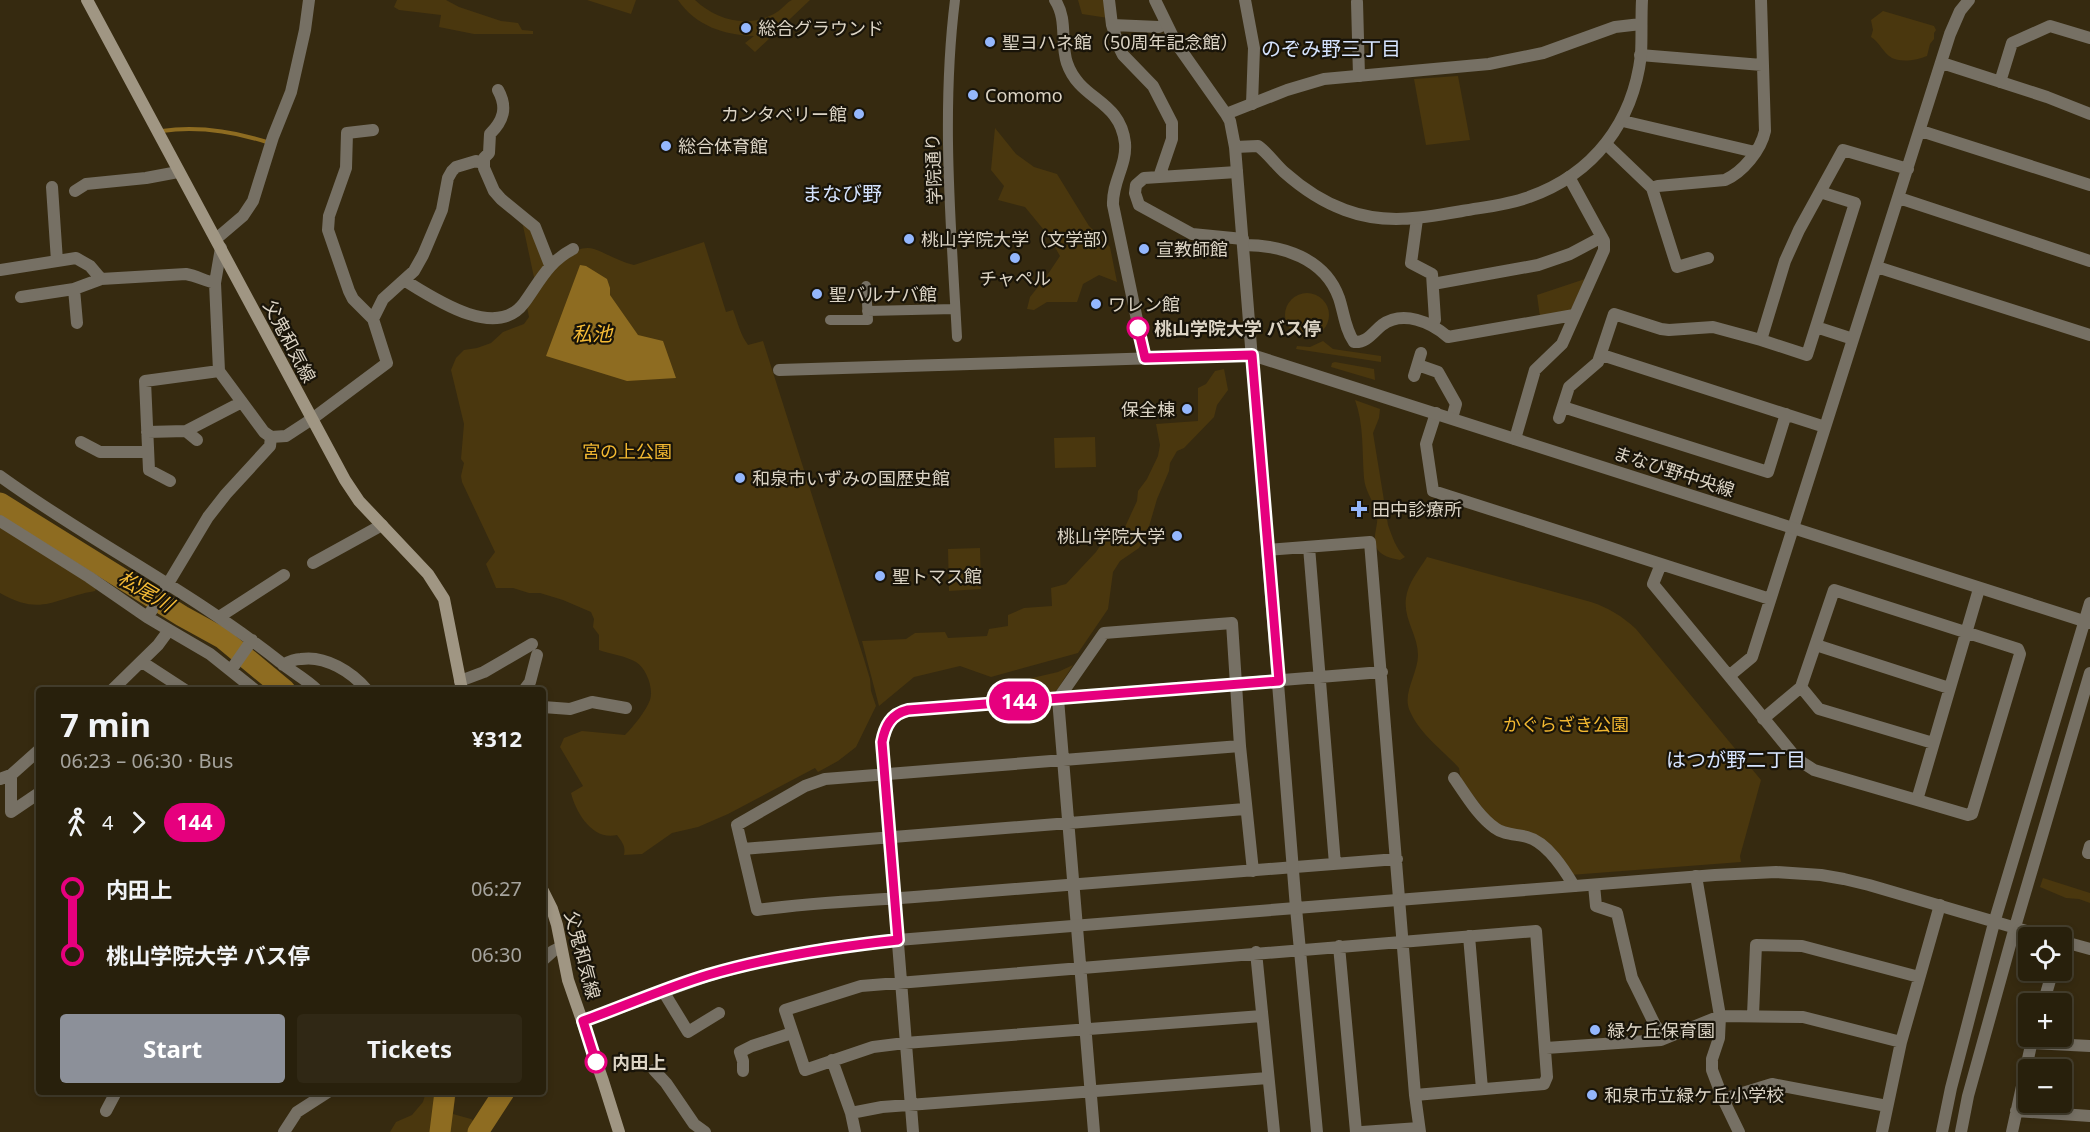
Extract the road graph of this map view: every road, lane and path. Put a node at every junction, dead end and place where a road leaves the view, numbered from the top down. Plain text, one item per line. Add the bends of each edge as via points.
1 (87, 0) edge
2 (955, 0) edge
3 (1055, 0) edge
4 (1109, 0) edge
5 (1155, 0) edge
6 (1245, 0) edge
7 (1642, 0) edge
8 (1761, 0) edge
9 (1969, 0) edge
10 (308, 1) edge
11 (1358, 2) dead end
12 (1165, 24) junction
13 (1641, 24) junction
14 (1112, 25) junction
15 (2090, 38) edge
16 (1640, 55) junction
17 (1942, 63) junction
18 (1762, 65) junction
19 (1359, 76) junction
20 (2000, 82) junction
21 (498, 90) dead end
22 (1252, 104) junction
23 (1226, 114) junction
24 (2090, 114) edge
25 (1623, 120) junction
26 (373, 130) dead end
27 (1921, 131) junction
28 (1606, 144) junction
29 (1235, 147) junction
30 (1755, 152) junction
31 (482, 163) junction
32 (1908, 169) junction
33 (178, 172) junction
34 (1237, 172) junction
35 (1159, 177) junction
36 (1569, 177) junction
37 (2090, 185) edge
38 (52, 187) dead end
39 (1652, 188) junction
40 (75, 190) dead end
41 (1820, 192) junction
42 (1899, 198) junction
43 (1417, 219) junction
44 (1602, 237) junction
45 (1243, 242) junction
46 (218, 244) junction
47 (573, 249) dead end
48 (1708, 258) dead end
49 (57, 261) junction
50 (2090, 261) edge
51 (550, 265) junction
52 (1877, 267) junction
53 (0, 270) edge
54 (101, 279) junction
55 (404, 280) junction
56 (215, 283) junction
57 (1433, 284) junction
58 (866, 286) dead end
59 (74, 289) junction
60 (21, 297) dead end
61 (956, 309) junction
62 (867, 311) junction
63 (1574, 315) junction
64 (373, 319) junction
65 (830, 320) dead end
66 (77, 323) dead end
67 (1432, 324) junction
68 (1816, 327) junction
69 (2090, 335) edge
70 (957, 337) dead end
71 (1853, 339) junction
72 (1761, 340) junction
73 (1252, 355) junction
74 (1602, 355) junction
75 (1145, 358) junction
76 (1418, 365) dead end
77 (779, 370) dead end
78 (219, 372) junction
79 (242, 402) junction
80 (1436, 413) junction
81 (1786, 414) junction
82 (1452, 418) junction
83 (312, 419) junction
84 (1825, 427) junction
85 (186, 430) junction
86 (147, 432) junction
87 (271, 437) junction
88 (1515, 439) junction
89 (197, 440) dead end
90 (81, 442) dead end
91 (148, 452) junction
92 (0, 476) edge
93 (170, 481) dead end
94 (0, 521) edge
95 (382, 525) junction
96 (1793, 529) junction
97 (1309, 547) junction
98 (1268, 550) junction
99 (313, 563) dead end
100 (1660, 564) junction
101 (284, 574) dead end
102 (167, 585) junction
103 (1979, 588) junction
104 (1770, 599) junction
105 (2090, 603) edge
106 (219, 617) junction
107 (2087, 622) edge
108 (169, 630) junction
109 (1966, 632) junction
110 (252, 641) junction
111 (1816, 645) junction
112 (142, 662) junction
113 (283, 664) junction
114 (232, 668) junction
115 (1382, 672) junction
116 (2090, 673) edge
117 (1729, 676) junction
118 (1320, 678) junction
119 (1279, 681) junction
120 (1237, 684) junction
121 (461, 685) edge
122 (115, 687) edge
123 (180, 687) edge
124 (252, 687) edge
125 (313, 687) edge
126 (365, 687) edge
127 (526, 687) edge
128 (1801, 687) junction
129 (1949, 688) junction
130 (1058, 699) junction
131 (546, 707) edge
132 (626, 708) dead end
133 (1763, 719) junction
134 (1933, 743) junction
135 (1240, 746) junction
136 (36, 752) edge
137 (1063, 760) junction
138 (883, 774) junction
139 (6, 777) edge
140 (1454, 778) dead end
141 (36, 795) edge
142 (1917, 800) junction
143 (1245, 809) junction
144 (1068, 823) junction
145 (889, 837) junction
146 (2090, 846) edge
147 (743, 849) junction
148 (2090, 853) edge
149 (1397, 859) junction
150 (1335, 864) junction
151 (1293, 868) junction
152 (1252, 871) junction
153 (1696, 876) junction
154 (1072, 884) junction
155 (1594, 885) junction
156 (1574, 886) junction
157 (546, 897) edge
158 (894, 899) junction
159 (1400, 900) junction
160 (1940, 905) junction
161 (1296, 908) junction
162 (1995, 923) junction
163 (1076, 926) junction
164 (2015, 927) junction
165 (2018, 928) edge
166 (1469, 936) junction
167 (898, 940) junction
168 (1403, 942) junction
169 (2072, 945) edge
170 (1339, 946) junction
171 (561, 947) junction
172 (1299, 949) junction
173 (2090, 950) edge
174 (1256, 952) junction
175 (546, 957) edge
176 (1079, 967) junction
177 (1919, 976) junction
178 (901, 981) junction
179 (663, 991) junction
180 (719, 1013) dead end
181 (1753, 1015) junction
182 (1262, 1016) junction
183 (1720, 1016) junction
184 (583, 1021) junction
185 (1084, 1029) junction
186 (792, 1034) junction
187 (1665, 1038) junction
188 (1901, 1042) junction
189 (906, 1043) junction
190 (2072, 1044) edge
191 (2090, 1046) edge
192 (2030, 1047) edge
193 (1545, 1048) junction
194 (832, 1060) junction
195 (654, 1070) dead end
196 (743, 1071) dead end
197 (1268, 1078) junction
198 (1482, 1089) junction
199 (1089, 1092) junction
200 (114, 1095) edge
201 (1415, 1095) junction
202 (311, 1097) edge
203 (1723, 1099) junction
204 (910, 1106) junction
205 (1887, 1106) junction
206 (106, 1111) dead end
207 (2016, 1111) junction
208 (851, 1113) junction
209 (2090, 1116) edge
210 (1419, 1130) edge
211 (1380, 1131) edge
212 (284, 1132) edge
213 (619, 1132) edge
214 (705, 1132) edge
215 (855, 1132) edge
216 (913, 1132) edge
217 (1094, 1132) edge
218 (1274, 1132) edge
219 (1317, 1132) edge
220 (1356, 1132) edge
221 (1362, 1132) edge
222 (1739, 1132) edge
223 (1882, 1132) edge
224 (1942, 1132) edge
225 (1961, 1132) edge
226 (2012, 1132) edge

1 - 33 main road, 父鬼和気線
2 - 61 street, 学院通り via 948,128
3 - 75 street via 1064,22 1065,56 1072,74 1121,125 1125,158 1113,189 1113,205
4 - 14 street
5 - 12 street
6 - 22 street via 1254,48
7 - 13 street
8 - 18 street
9 - 17 street via 1954,24
10 - 46 street via 291,92 254,201
11 - 19 street via 1364,26
12 - 14 street
12 - 23 street
13 - 16 street
13 - 19 street via 1616,27 1543,53 1498,63
14 - 35 street via 1123,55 1153,86 1172,123 1172,139
15 - 20 street via 2050,26 2012,44
16 - 18 street
16 - 25 street
17 - 20 street
17 - 27 street
18 - 30 street via 1765,131
19 - 22 street via 1309,83
20 - 24 street
21 - 31 street via 504,115 490,134 489,153
22 - 23 street
23 - 29 street
25 - 28 street
25 - 30 street
26 - 64 street via 347,133 346,168 327,223 349,291
27 - 32 street
27 - 37 street
28 - 36 street
28 - 39 street
29 - 34 street
29 - 43 street via 1258,146 1309,192 1346,211 1376,218
30 - 39 street via 1741,170 1725,180
31 - 51 street via 494,191 535,227
31 - 55 street via 476,160 452,171 442,210 423,255
32 - 41 street via 1843,150
32 - 42 street
33 - 40 street via 86,184
33 - 46 main road, 父鬼和気線
34 - 35 street
34 - 45 street
35 - 45 street via 1144,178 1136,185 1139,205 1192,234
36 - 43 street via 1528,198
36 - 44 street
38 - 49 street
39 - 48 street via 1677,267
41 - 68 street via 1855,203
41 - 72 street via 1785,261
42 - 50 street
42 - 52 street
43 - 57 street via 1411,263 1432,274
44 - 57 street via 1570,254 1538,264
44 - 63 street via 1603,255
45 - 67 street via 1278,248 1304,258 1320,270 1339,297 1354,342 1369,338 1384,323 1392,321 1411,319
45 - 73 street
46 - 56 street
46 - 83 main road, 父鬼和気線
47 - 51 street
49 - 53 street
49 - 54 street via 83,260
51 - 55 street via 520,309 501,319 459,310
52 - 69 street
52 - 71 street
54 - 56 street via 186,274
54 - 59 street
55 - 64 street via 382,298
56 - 78 street
57 - 67 street
58 - 62 street
59 - 60 street
59 - 66 street
61 - 62 street
61 - 70 street, 学院通り
62 - 65 street via 868,320
63 - 67 street via 1448,337
63 - 88 street via 1559,349 1535,370
64 - 83 street via 387,363
68 - 71 street
68 - 72 street via 1808,356
71 - 84 street
72 - 74 street via 1713,327 1660,329 1614,314
73 - 75 street, まなび野中央線
73 - 80 street, まなび野中央線
73 - 98 street
74 - 81 street
74 - 81 street via 1569,387 1561,413 1768,472
75 - 77 street, まなび野中央線
76 - 82 street via 1438,372 1456,404
78 - 79 street
78 - 86 street via 146,381
79 - 85 street
79 - 87 street
80 - 82 street, まなび野中央線
80 - 100 street via 1426,444 1433,491
81 - 84 street
82 - 88 street, まなび野中央線
83 - 87 street via 286,436
83 - 95 main road, 父鬼和気線 via 345,480
84 - 96 street
85 - 86 street
85 - 89 street
86 - 91 street
87 - 102 street via 270,446 208,518
88 - 96 street, まなび野中央線
90 - 91 street via 100,452
91 - 93 street via 149,470
92 - 102 street
94 - 108 street via 150,613
95 - 99 street
95 - 121 main road, 父鬼和気線 via 428,574 444,599
96 - 103 street, まなび野中央線
96 - 104 street
97 - 98 street
97 - 115 street via 1370,542
97 - 118 street
98 - 119 street
100 - 104 street
100 - 117 street via 1653,584
101 - 106 street
102 - 106 street
103 - 107 street, まなび野中央線
103 - 109 street
104 - 117 street via 1752,657
105 - 107 street
106 - 110 street
107 - 162 street
108 - 112 street
108 - 114 street
109 - 111 street via 1834,590
109 - 129 street
109 - 142 street via 2018,650 2016,665 1972,814
110 - 113 street
110 - 114 street
111 - 128 street
111 - 129 street
112 - 122 street
112 - 123 street
113 - 125 street
113 - 126 street via 310,658 347,671
114 - 124 street
115 - 118 street
115 - 149 street
116 - 164 street
117 - 133 street
118 - 119 street
118 - 150 street
119 - 120 street
119 - 151 street
120 - 130 street
120 - 130 street via 1232,623 1104,633
120 - 135 street
121 - 127 street via 535,650
128 - 133 street
128 - 134 street via 1819,709
129 - 134 street
130 - 137 street
130 - 138 street via 899,712 884,732
131 - 132 street via 570,709 592,702
133 - 142 street via 1806,766
134 - 142 street
135 - 137 street
135 - 143 street
136 - 139 street
137 - 138 street
137 - 144 street
138 - 145 street
138 - 147 street via 825,779 806,786 737,825
139 - 141 street via 11,812
140 - 156 street via 1489,823 1502,832 1528,837 1543,846
143 - 144 street
143 - 152 street
144 - 145 street
144 - 154 street
145 - 147 street
145 - 158 street
146 - 148 street
147 - 158 street via 757,910
149 - 150 street
149 - 159 street
150 - 151 street
151 - 152 street
151 - 161 street
152 - 154 street
153 - 155 street
153 - 160 street via 1755,872 1821,875
153 - 183 street
154 - 158 street
154 - 163 street
155 - 156 street
155 - 187 street via 1596,906 1617,913 1632,978
156 - 159 street
157 - 171 main road, 父鬼和気線
158 - 167 street
159 - 161 street
159 - 168 street
160 - 162 street
160 - 177 street
161 - 163 street
161 - 172 street
162 - 164 street
162 - 224 street via 1950,1088
163 - 167 street
163 - 176 street
164 - 165 street
164 - 225 street
166 - 168 street
166 - 193 street via 1536,931
166 - 198 street
167 - 178 street
167 - 179 street via 762,961
168 - 170 street
168 - 201 street
169 - 173 street
170 - 172 street
170 - 220 street
171 - 175 street
171 - 184 main road, 父鬼和気線
172 - 174 street
172 - 219 street
174 - 176 street
174 - 182 street
176 - 178 street
176 - 185 street
177 - 181 street via 1802,946 1756,945
177 - 188 street
178 - 186 street via 861,986 785,1010
178 - 189 street
179 - 180 street via 683,1035
179 - 184 street
181 - 183 street
181 - 188 street via 1803,1017
182 - 185 street
182 - 197 street
183 - 187 street
183 - 203 street via 1712,1070
184 - 213 main road, 父鬼和気線
185 - 189 street
185 - 199 street
186 - 194 street via 804,1070
186 - 196 street via 740,1052
187 - 193 street
188 - 205 street
189 - 194 street via 873,1047
189 - 204 street
190 - 191 street
192 - 207 street
193 - 198 street via 1544,1084
194 - 208 street
195 - 214 street via 694,1124
197 - 199 street
197 - 218 street
198 - 201 street
199 - 204 street
199 - 217 street
200 - 206 street
201 - 210 street
202 - 212 street
203 - 205 street via 1772,1084
203 - 222 street
204 - 208 street
204 - 216 street
205 - 223 street
207 - 209 street
207 - 226 street
208 - 215 street
210 - 211 street
211 - 221 street

